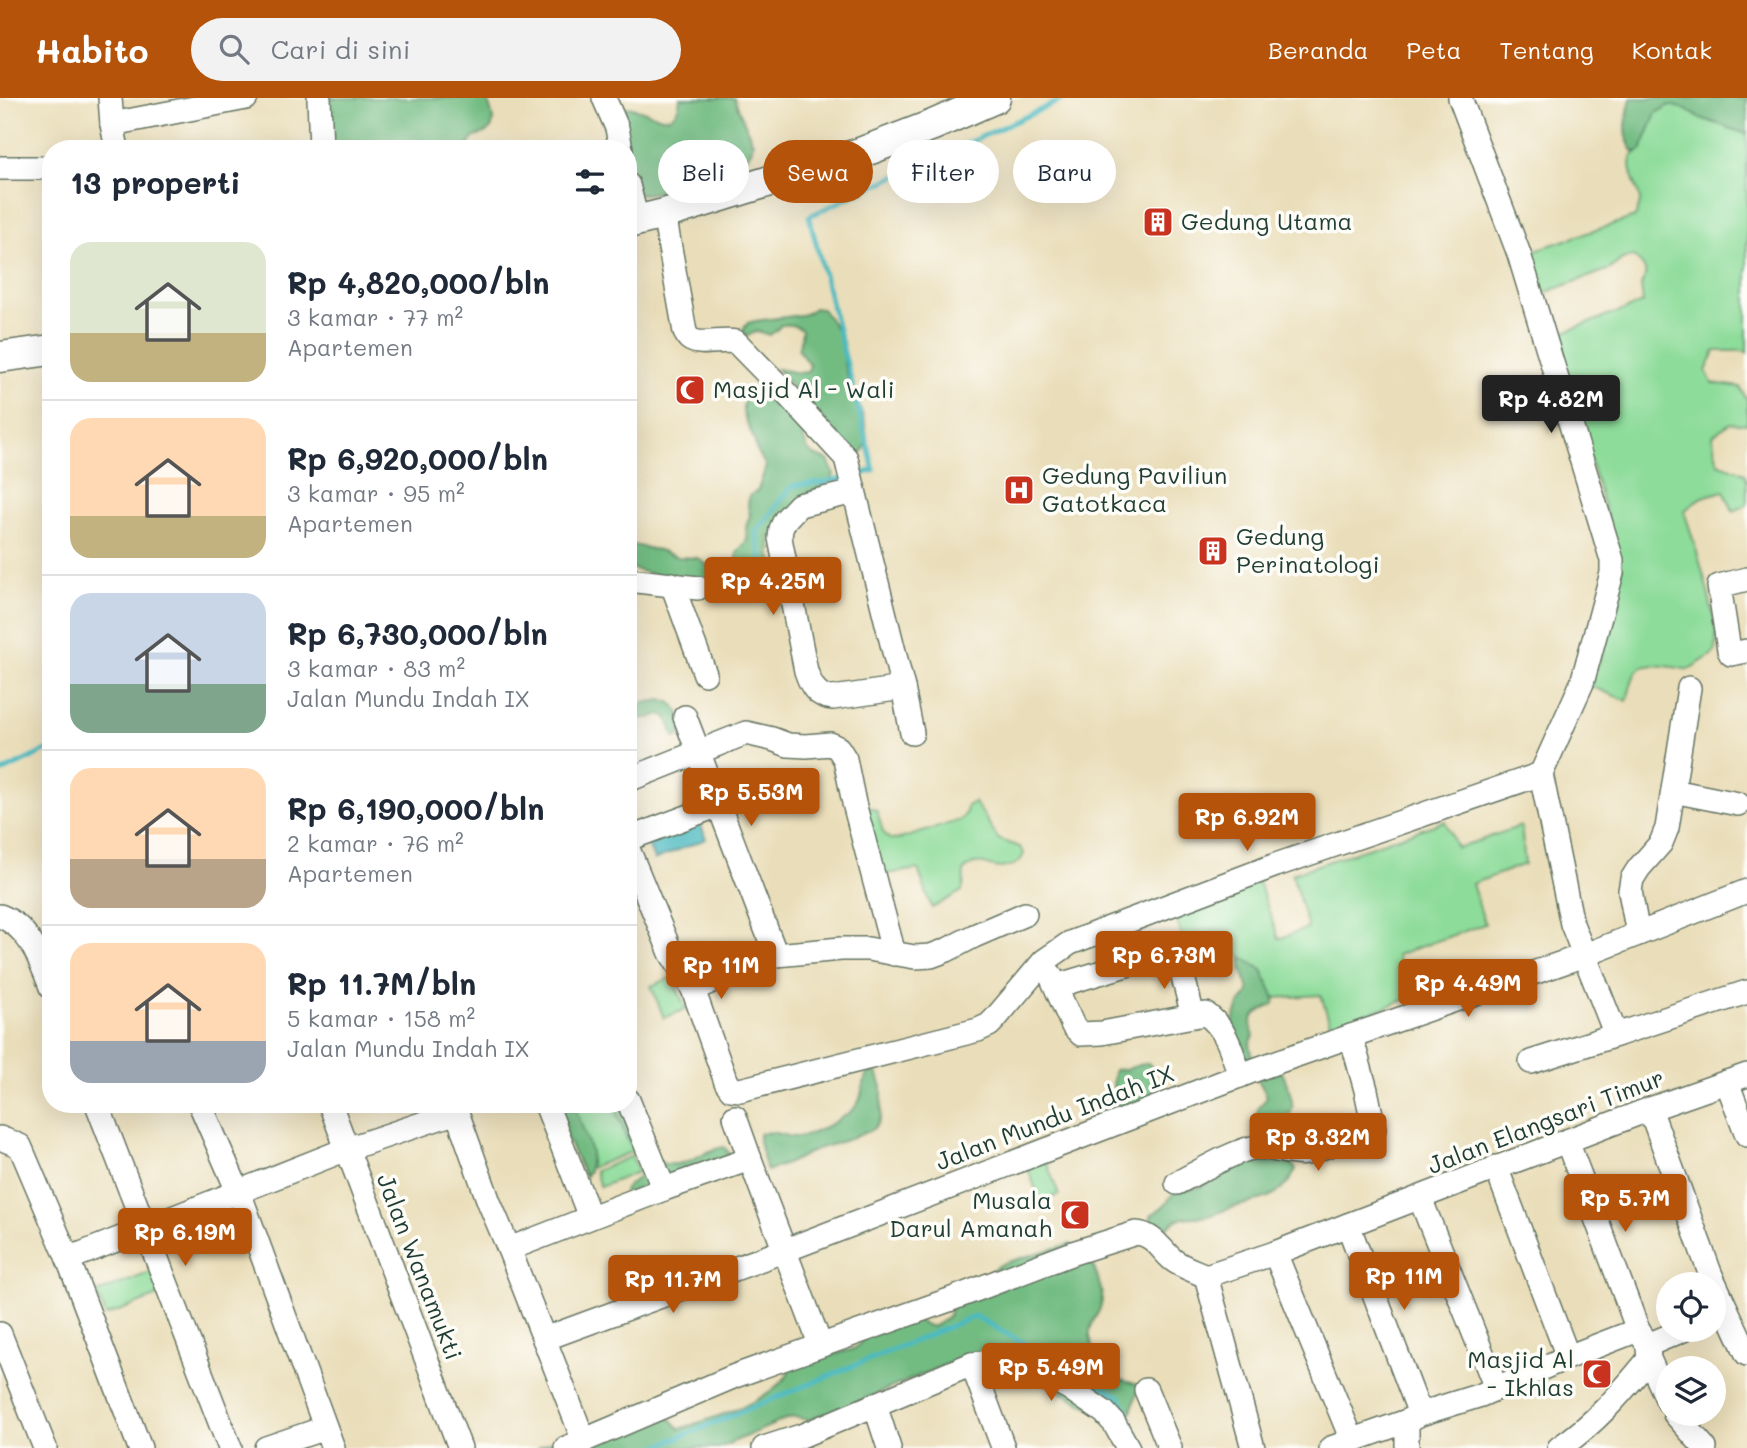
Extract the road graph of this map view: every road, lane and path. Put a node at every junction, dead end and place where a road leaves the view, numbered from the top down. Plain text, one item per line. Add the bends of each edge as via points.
1 (110, 98) edge
2 (246, 98) edge
3 (319, 98) edge
4 (604, 98) edge
5 (995, 98) edge
6 (1460, 98) edge
7 (112, 124) junction
8 (115, 140) edge
9 (321, 140) edge
10 (619, 140) edge
11 (0, 168) edge
12 (42, 168) edge
13 (643, 219) edge
14 (42, 351) edge
15 (0, 357) edge
16 (853, 486) junction
17 (1747, 579) edge
18 (637, 581) edge
19 (672, 584) junction
20 (698, 588) dead end
21 (1747, 650) edge
22 (705, 674) dead end
23 (903, 688) junction
24 (1689, 688) dead end
25 (685, 717) dead end
26 (912, 733) dead end
27 (699, 752) junction
28 (1541, 774) junction
29 (637, 776) edge
30 (1673, 791) junction
31 (1738, 804) dead end
32 (719, 805) junction
33 (637, 836) edge
34 (637, 884) edge
35 (1747, 891) edge
36 (1025, 914) dead end
37 (0, 916) edge
38 (1638, 934) junction
39 (42, 948) edge
40 (894, 954) junction
41 (776, 955) junction
42 (1585, 955) junction
43 (1044, 961) junction
44 (1056, 986) junction
45 (693, 989) junction
46 (1747, 992) edge
47 (1193, 1016) junction
48 (1616, 1035) junction
49 (1351, 1036) junction
50 (1531, 1062) dead end
51 (1240, 1076) junction
52 (1737, 1079) edge
53 (1650, 1109) junction
54 (101, 1113) edge
55 (204, 1113) edge
56 (333, 1113) edge
57 (443, 1113) edge
58 (458, 1113) edge
59 (549, 1113) edge
60 (633, 1113) edge
61 (736, 1117) dead end
62 (1747, 1135) edge
63 (0, 1138) edge
64 (1567, 1141) junction
65 (347, 1149) junction
66 (750, 1159) junction
67 (1496, 1167) junction
68 (1177, 1182) dead end
69 (664, 1189) junction
70 (238, 1192) junction
71 (1420, 1198) junction
72 (590, 1217) junction
73 (1348, 1225) junction
74 (146, 1228) junction
75 (509, 1249) junction
76 (786, 1250) junction
77 (1275, 1252) junction
78 (68, 1259) junction
79 (1710, 1272) edge
80 (1206, 1276) junction
81 (1726, 1323) edge
82 (0, 1334) edge
83 (544, 1339) junction
84 (1656, 1341) edge
85 (820, 1345) junction
86 (1645, 1345) junction
87 (1747, 1354) edge
88 (1568, 1357) junction
89 (972, 1364) junction
90 (1656, 1372) edge
91 (1496, 1388) junction
92 (1146, 1390) dead end
93 (875, 1405) junction
94 (1413, 1418) junction
95 (1682, 1426) edge
96 (329, 1438) edge
97 (575, 1444) edge
98 (1341, 1444) edge
99 (1693, 1444) edge
100 (769, 1447) edge
101 (1003, 1447) edge
102 (45, 1448) edge
103 (140, 1448) edge
104 (230, 1448) edge
105 (266, 1448) edge
106 (460, 1448) edge
107 (889, 1448) edge
108 (1128, 1448) edge
109 (1170, 1448) edge
110 (1253, 1448) edge
111 (1407, 1448) edge
112 (1559, 1448) edge

1 - 7 street
2 - 7 street
3 - 9 street
4 - 10 street
5 - 13 main road via 860,153
6 - 28 street via 1519,254 1612,560 1582,682
7 - 8 street
11 - 12 street
13 - 16 street via 689,339 736,342 846,458
14 - 15 main road
16 - 23 street
16 - 23 street via 799,505 781,529 779,538 806,671 823,698
17 - 21 street via 1719,586 1729,650 1731,654
18 - 19 street
19 - 20 street
19 - 22 street
23 - 26 street
24 - 30 street
25 - 27 street
27 - 29 street
27 - 32 street
27 - 40 street via 746,733 788,745 830,744 838,748 845,760
28 - 42 street via 1572,924
28 - 43 street via 1276,865 1070,943
30 - 31 street
30 - 38 street via 1661,843 1632,879
32 - 33 street
32 - 41 street
34 - 45 street
35 - 38 street, Jalan Mundu Indah IX
36 - 40 street via 931,957
37 - 39 street
38 - 42 street, Jalan Mundu Indah IX
40 - 41 street via 841,949
41 - 45 street
42 - 48 street
42 - 49 street, Jalan Mundu Indah IX
43 - 44 street
43 - 45 street via 994,1020 978,1030 740,1090 731,1089 726,1082
44 - 47 street via 1081,1034
44 - 47 street via 1176,950
46 - 48 street
47 - 51 street via 1206,1014 1216,1021
48 - 50 street
49 - 51 street, Jalan Mundu Indah IX
49 - 68 street via 1374,1129 1307,1153 1252,1149
51 - 76 street, Jalan Mundu Indah IX
52 - 53 street, Jalan Elangsari Timur
52 - 62 street
53 - 64 street, Jalan Elangsari Timur
53 - 79 street
54 - 74 street
55 - 70 street
56 - 65 street, Jalan Wanamukti
57 - 65 street
58 - 75 street
59 - 72 street
60 - 69 street
61 - 66 street
63 - 78 street via 20,1146
64 - 67 street, Jalan Elangsari Timur
64 - 86 street
65 - 70 street
65 - 106 street, Jalan Wanamukti
66 - 69 street
66 - 76 street
67 - 71 street, Jalan Elangsari Timur
67 - 88 street
69 - 72 street
70 - 74 street
70 - 96 street
71 - 73 street, Jalan Elangsari Timur
71 - 91 street
72 - 75 street
73 - 77 street, Jalan Elangsari Timur
73 - 94 street
74 - 78 street
74 - 104 street
75 - 83 street
76 - 83 street, Jalan Mundu Indah IX
76 - 85 street
77 - 80 street, Jalan Elangsari Timur
77 - 98 street
78 - 103 street
80 - 85 street via 1175,1261 1145,1233 1136,1233
80 - 110 street
81 - 87 street
82 - 102 street
83 - 97 street
84 - 86 street
85 - 97 street
86 - 88 street
86 - 90 street
86 - 112 street via 1619,1395
88 - 91 street
89 - 93 street
89 - 101 street
89 - 108 street via 1004,1361 1069,1388 1104,1412
91 - 94 street
92 - 109 street
93 - 100 street
93 - 107 street
94 - 98 street
94 - 111 street
95 - 99 street
96 - 105 street

